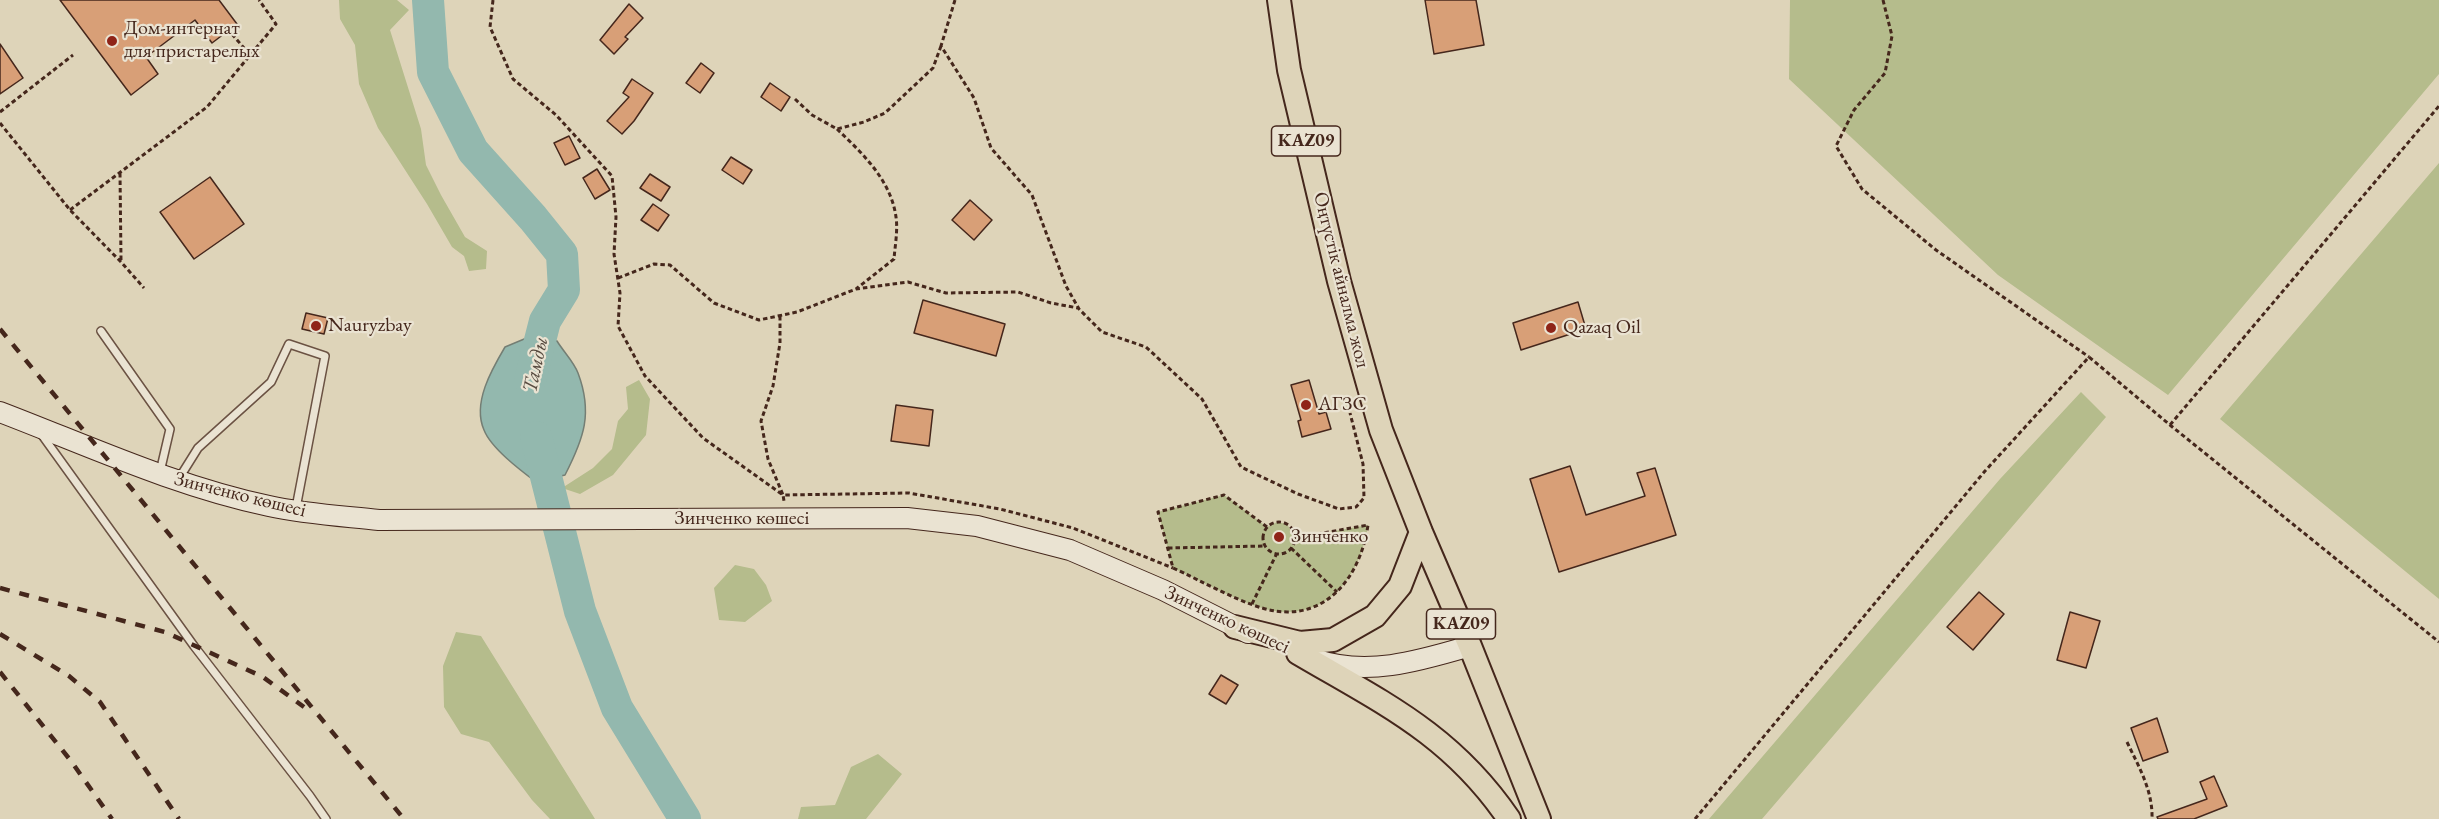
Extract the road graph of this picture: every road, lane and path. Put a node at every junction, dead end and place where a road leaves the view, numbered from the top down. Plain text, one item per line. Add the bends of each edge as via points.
1 (259, 0) edge
2 (494, 0) edge
3 (955, 0) edge
4 (1279, 0) edge
5 (1883, 0) edge
6 (232, 34) dead end
7 (941, 46) junction
8 (73, 55) dead end
9 (250, 55) junction
10 (795, 99) dead end
11 (2439, 106) edge
12 (0, 112) edge
13 (0, 123) edge
14 (837, 129) junction
15 (120, 173) junction
16 (70, 210) junction
17 (122, 262) junction
18 (618, 278) junction
19 (144, 288) dead end
20 (856, 289) junction
21 (1079, 309) junction
22 (780, 316) junction
23 (101, 331) dead end
24 (2089, 357) junction
25 (0, 412) edge
26 (1350, 413) dead end
27 (36, 426) junction
28 (2170, 426) junction
29 (169, 477) junction
30 (783, 495) junction
31 (296, 510) junction
32 (786, 519) junction
33 (1267, 527) junction
34 (1421, 532) junction
35 (1295, 538) junction
36 (1265, 546) junction
37 (1168, 548) junction
38 (1291, 548) junction
39 (1277, 554) junction
40 (1337, 592) junction
41 (1252, 604) junction
42 (1235, 627) junction
43 (2439, 642) edge
44 (1470, 646) junction
45 (1298, 653) junction
46 (2127, 742) dead end
47 (326, 819) edge
48 (1509, 819) edge
49 (1539, 819) edge
50 (1695, 819) edge
51 (2152, 819) edge

1 - 9 path via 276,24
2 - 18 path via 490,27 513,79 556,115 612,176
3 - 7 path
4 - 34 highway, Оңтүстік айналма жол / KAZ09 via 1289,70 1339,281 1381,430
5 - 24 path via 1892,36 1885,73 1854,110 1836,146 1862,189 1936,250
6 - 9 path
7 - 14 path via 933,68 885,113
7 - 21 path via 974,98 991,148 1032,195 1066,286
8 - 12 path
9 - 15 path via 207,107
10 - 14 path via 812,115
11 - 28 path
13 - 16 path
14 - 20 path via 886,184 896,217 894,259
15 - 16 path
15 - 17 path
16 - 17 path
17 - 19 path
18 - 22 path via 654,264 670,265 714,303 759,320
18 - 30 path via 618,326 645,376 703,438
20 - 21 path via 908,282 946,293 1018,292
20 - 22 path
21 - 26 path via 1102,332 1146,346 1202,399 1240,467 1339,509 1356,507 1364,498 1363,464
22 - 30 path via 773,386 761,421 768,459
23 - 29 lane via 170,429
24 - 28 path
24 - 50 path via 1985,471
25 - 27 main road, Зинченко көшесі
27 - 29 main road, Зинченко көшесі
27 - 47 lane via 194,646
28 - 43 path
29 - 31 main road, Зинченко көшесі via 268,506
29 - 31 lane via 271,382 290,344 325,356
30 - 32 path
31 - 32 main road, Зинченко көшесі via 379,519
32 - 42 main road, Зинченко көшесі via 907,518 977,526 1070,550
33 - 35 path via 1277,522 1287,524
33 - 36 path via 1263,536
33 - 37 path via 1224,495 1158,512
34 - 42 highway via 1401,586 1375,616 1333,640 1300,643
34 - 44 highway, Оңтүстік айналма жол / KAZ09
35 - 38 path
35 - 40 path via 1368,525 1365,546 1356,566
36 - 37 path
36 - 39 path
37 - 41 path via 1173,568
38 - 39 path
38 - 40 path
39 - 41 path
40 - 41 path via 1314,608 1297,612 1274,611
42 - 45 main road, Зинченко көшесі
44 - 45 main road, Зинченко көшесі via 1394,666 1352,666
44 - 49 highway, Оңтүстік айналма жол / KAZ09
45 - 48 highway via 1393,707 1447,746
46 - 51 path via 2144,776

